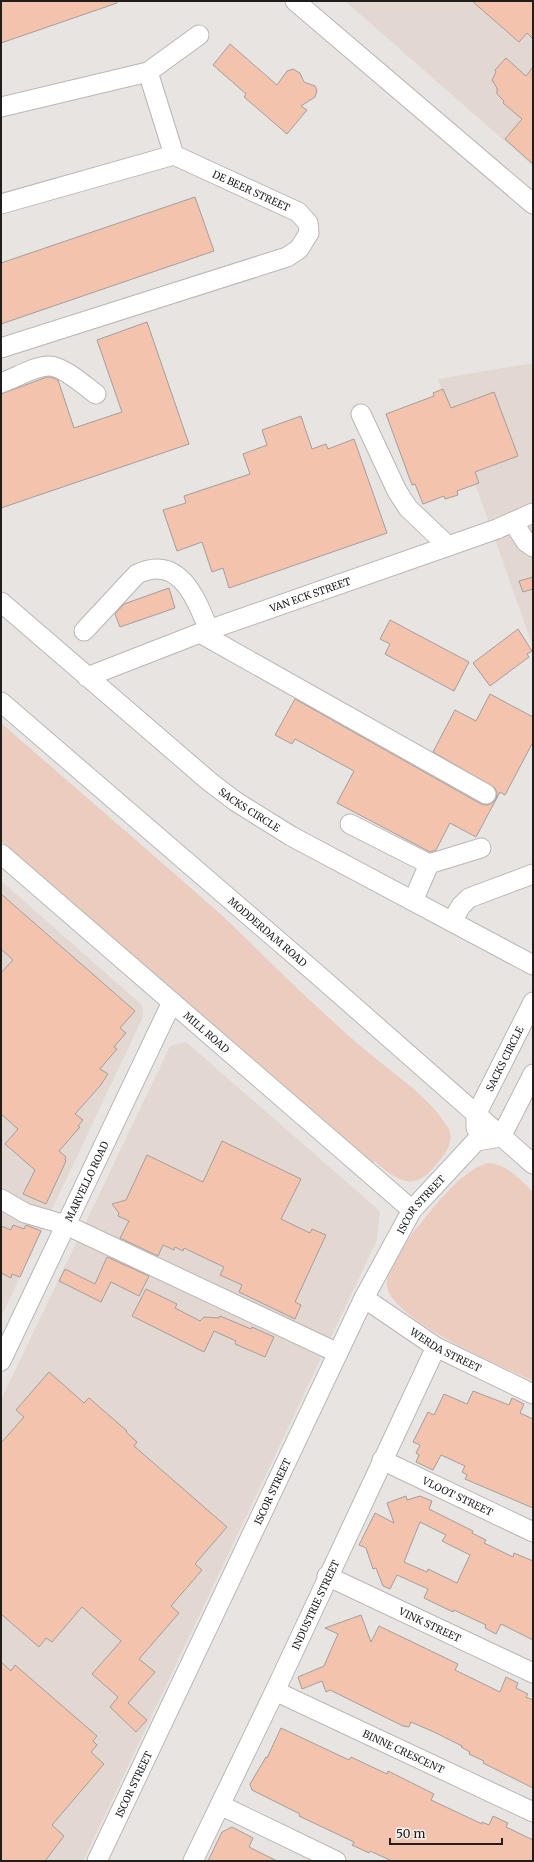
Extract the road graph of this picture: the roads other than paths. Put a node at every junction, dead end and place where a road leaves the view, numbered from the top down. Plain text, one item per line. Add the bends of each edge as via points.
1 (295, 1) edge
2 (199, 35) dead end
3 (148, 72) junction
4 (1, 107) edge
5 (174, 155) junction
6 (1, 204) edge
7 (533, 204) edge
8 (1, 348) edge
9 (1, 383) edge
10 (96, 394) dead end
11 (361, 414) dead end
12 (533, 513) edge
13 (513, 522) junction
14 (448, 546) junction
15 (533, 547) edge
16 (1, 602) edge
17 (84, 631) dead end
18 (204, 632) junction
19 (87, 676) junction
20 (1, 702) edge
21 (486, 794) dead end
22 (350, 824) dead end
23 (481, 848) dead end
24 (1, 854) edge
25 (430, 864) junction
26 (533, 874) edge
27 (413, 901) junction
28 (452, 921) junction
29 (533, 965) edge
30 (172, 1002) junction
31 (533, 1002) edge
32 (533, 1074) edge
33 (476, 1115) junction
34 (501, 1137) junction
35 (476, 1141) junction
36 (533, 1164) edge
37 (1, 1199) edge
38 (412, 1210) junction
39 (66, 1225) junction
40 (364, 1298) junction
41 (436, 1347) junction
42 (338, 1353) junction
43 (1, 1361) edge
44 (533, 1394) edge
45 (382, 1460) junction
46 (533, 1532) edge
47 (328, 1576) junction
48 (533, 1673) edge
49 (275, 1691) junction
50 (220, 1805) junction
51 (533, 1812) edge
52 (97, 1861) edge
53 (193, 1861) edge
54 (336, 1861) edge

1 - 7 street
2 - 3 street
3 - 4 street
3 - 5 street
5 - 6 street
5 - 8 street, DE BEER STREET via 298,212 308,223 309,233 299,249 287,257
9 - 10 street via 53,366 69,374
11 - 14 street via 397,491 408,508
12 - 13 street, VAN ECK STREET
13 - 14 street, VAN ECK STREET
13 - 15 street via 526,542
14 - 18 street, VAN ECK STREET
16 - 19 street, SACKS CIRCLE
17 - 18 street via 137,574 161,568 174,574 189,587
18 - 19 street, VAN ECK STREET
18 - 21 street
19 - 27 street, SACKS CIRCLE via 235,801 291,836
20 - 33 street, MODDERDAM ROAD
22 - 25 street
23 - 25 street
24 - 30 street, MILL ROAD
25 - 27 street
26 - 28 street via 469,898 460,906
27 - 28 street, SACKS CIRCLE
28 - 29 street, SACKS CIRCLE
30 - 38 street, MILL ROAD
30 - 39 street, MARVELLO ROAD
31 - 33 street, SACKS CIRCLE
32 - 34 street
33 - 34 street, MODDERDAM ROAD
33 - 35 street
34 - 35 street
34 - 36 street, MODDERDAM ROAD
35 - 38 street, ISCOR STREET
37 - 39 street via 25,1213
38 - 40 street, ISCOR STREET
39 - 42 street
39 - 43 street, MARVELLO ROAD
40 - 41 street, WERDA STREET
40 - 42 street, ISCOR STREET
41 - 44 street, WERDA STREET
41 - 45 street, INDUSTRIE STREET
42 - 52 street, ISCOR STREET
45 - 46 street, VLOOT STREET
45 - 47 street, INDUSTRIE STREET
47 - 48 street, VINK STREET
47 - 49 street, INDUSTRIE STREET
49 - 50 street, INDUSTRIE STREET
49 - 51 street, BINNE CRESCENT
50 - 53 street, INDUSTRIE STREET
50 - 54 street

